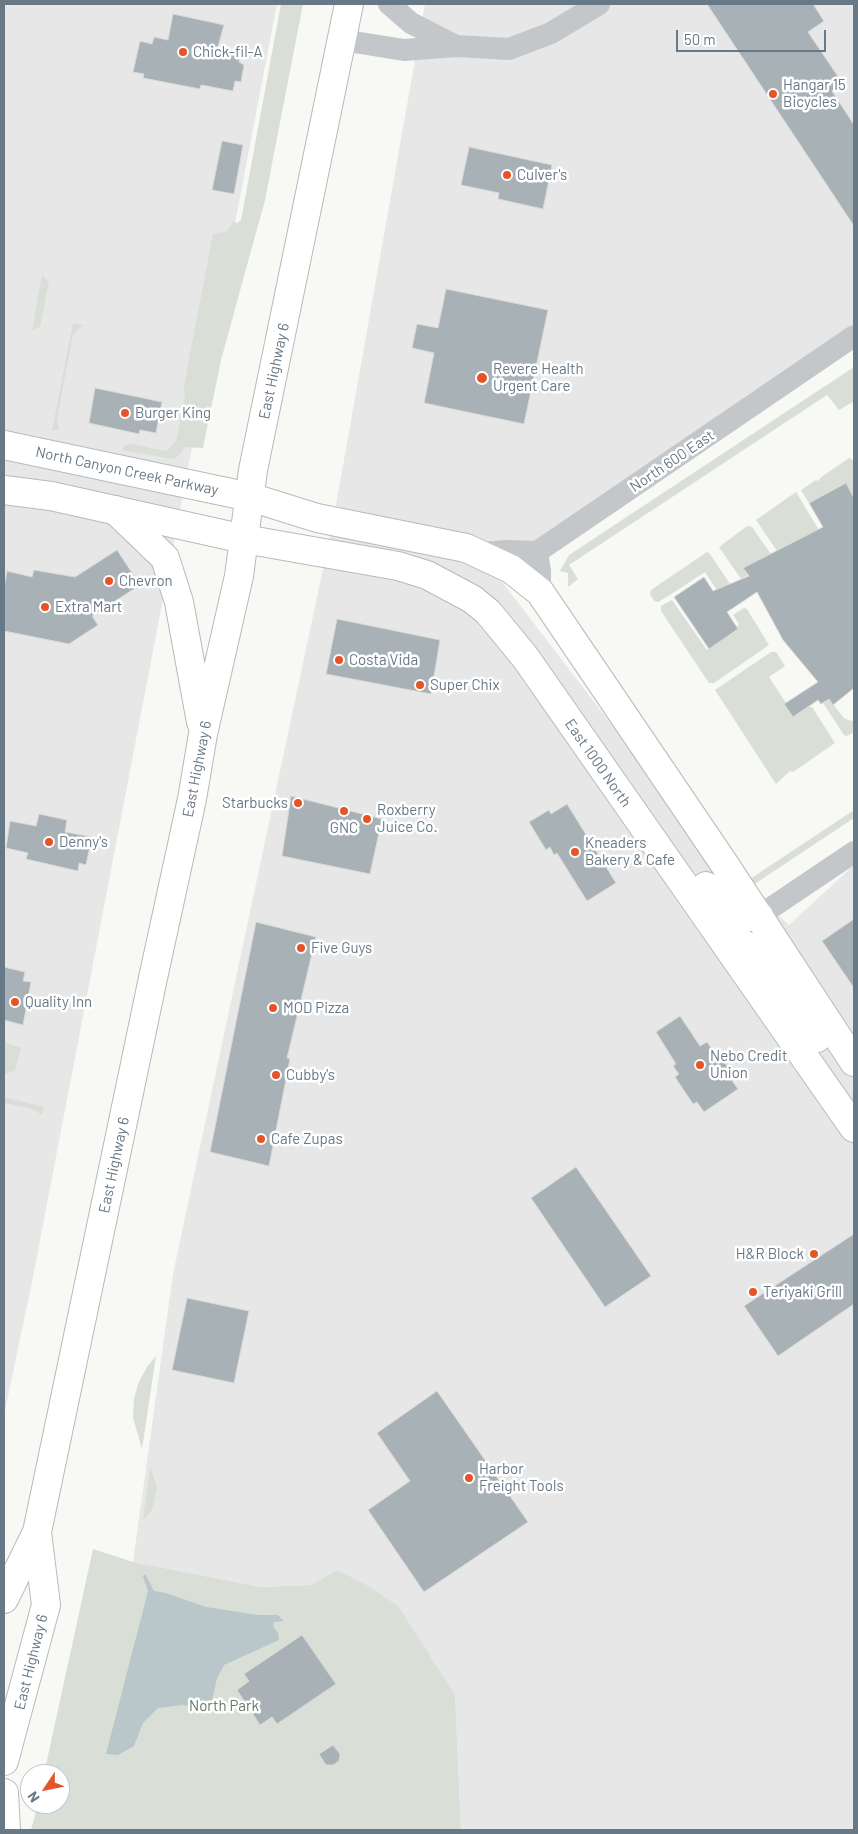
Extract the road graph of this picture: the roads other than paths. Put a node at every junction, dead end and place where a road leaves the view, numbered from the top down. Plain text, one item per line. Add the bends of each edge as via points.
1 (349, 4) edge
2 (389, 4) edge
3 (599, 4) edge
4 (342, 40) junction
5 (456, 46) junction
6 (854, 336) edge
7 (8, 449) edge
8 (4, 490) edge
9 (250, 496) junction
10 (115, 510) junction
11 (244, 539) junction
12 (538, 552) junction
13 (479, 553) junction
14 (540, 592) junction
15 (203, 734) junction
16 (628, 805) junction
17 (854, 852) edge
18 (759, 916) junction
19 (726, 944) junction
20 (852, 1058) edge
21 (854, 1128) edge
22 (37, 1532) junction
23 (4, 1599) edge
24 (4, 1760) edge
25 (4, 1793) edge
26 (6, 1830) edge

1 - 4 main road, East Highway 6
2 - 5 street via 412,23
3 - 5 street via 551,33 508,49
4 - 5 street via 404,50
4 - 9 main road, East Highway 6
6 - 12 street, North 600 East
7 - 9 main road, North Canyon Creek Parkway
8 - 10 main road
9 - 11 main road, East Highway 6
9 - 13 main road via 317,518
10 - 11 main road
10 - 15 main road via 165,558 179,602
11 - 15 main road, East Highway 6 via 239,576
11 - 16 main road, East 1000 North via 398,566 426,575 472,599 525,657
12 - 13 street via 508,550
12 - 14 street
13 - 14 main road via 511,569
14 - 18 main road
15 - 22 main road, East Highway 6
16 - 18 main road via 647,816 679,848 728,915 740,918
16 - 19 main road, East 1000 North
17 - 18 street
18 - 20 main road
19 - 20 main road via 740,942 755,951 818,1039
19 - 21 main road, East 1000 North
22 - 23 main road, East Highway 6
22 - 24 main road, East Highway 6 via 46,1605
25 - 26 main road

